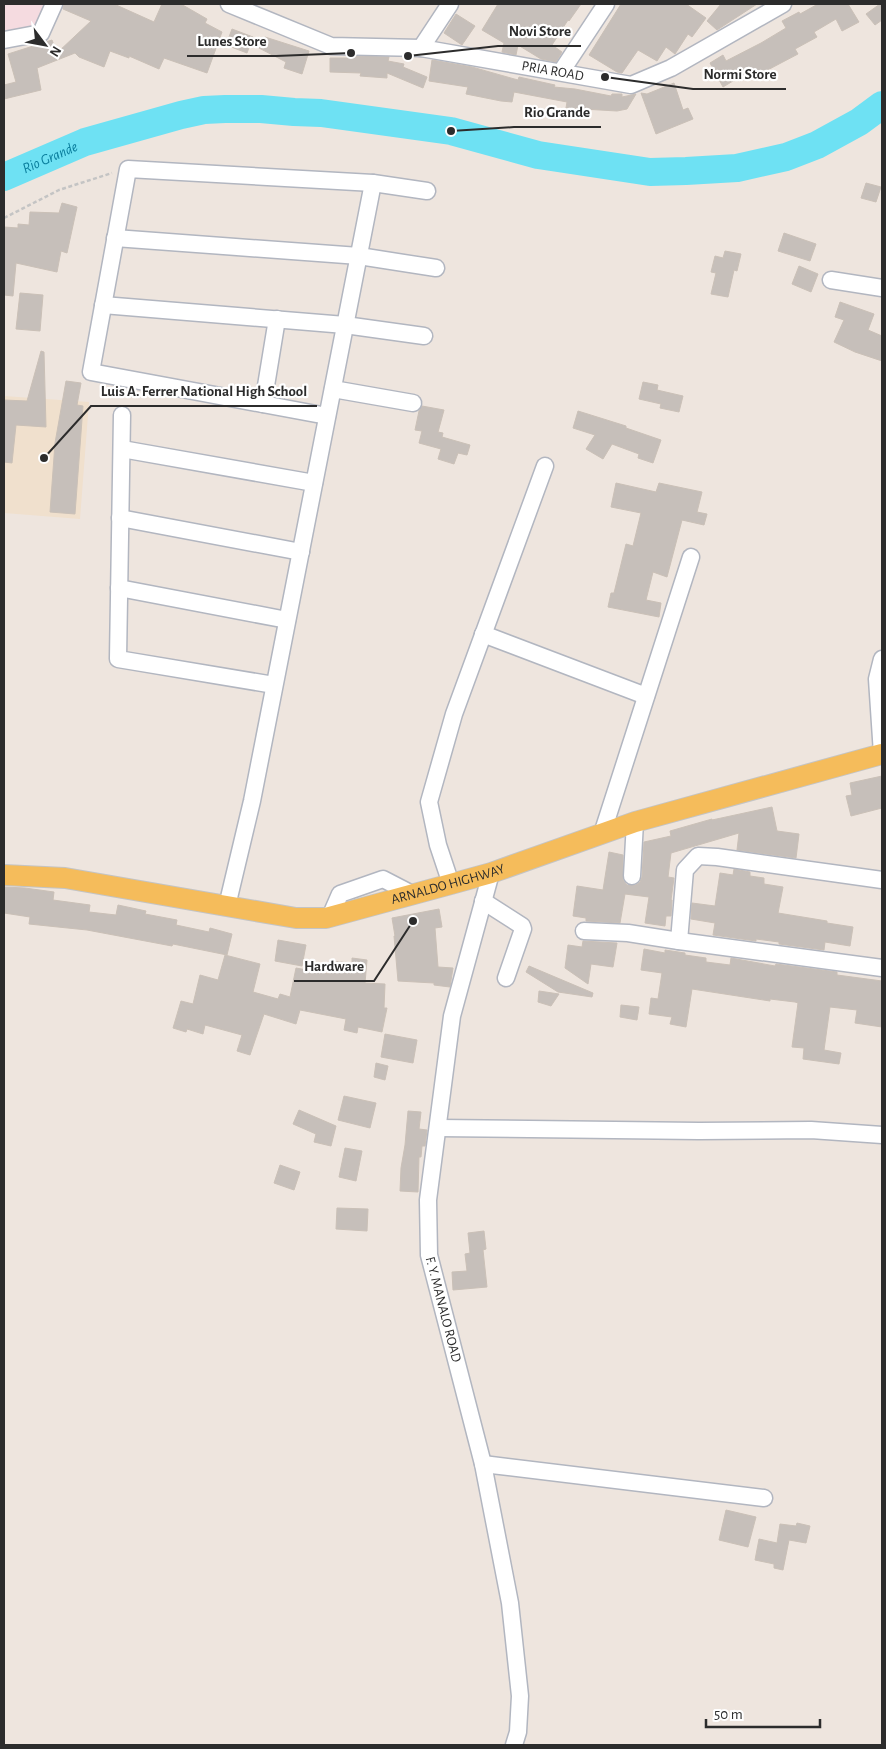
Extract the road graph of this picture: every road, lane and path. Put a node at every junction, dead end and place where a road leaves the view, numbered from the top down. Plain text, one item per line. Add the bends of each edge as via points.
1 (54, 4) edge
2 (229, 4) edge
3 (450, 4) edge
4 (606, 4) edge
5 (783, 4) edge
6 (4, 40) edge
7 (421, 48) junction
8 (561, 72) junction
9 (128, 169) junction
10 (373, 183) junction
11 (427, 191) dead end
12 (4, 218) edge
13 (115, 238) junction
14 (359, 256) junction
15 (436, 268) dead end
16 (831, 280) dead end
17 (882, 288) edge
18 (103, 305) junction
19 (277, 319) junction
20 (345, 325) junction
21 (424, 336) dead end
22 (333, 389) junction
23 (413, 403) dead end
24 (263, 404) junction
25 (122, 415) dead end
26 (327, 416) junction
27 (122, 449) junction
28 (544, 466) dead end
29 (314, 483) junction
30 (120, 518) junction
31 (301, 552) junction
32 (691, 557) dead end
33 (119, 588) junction
34 (287, 620) junction
35 (483, 634) junction
36 (882, 659) edge
37 (274, 685) junction
38 (646, 696) junction
39 (882, 754) edge
40 (635, 822) junction
41 (602, 834) junction
42 (491, 873) junction
43 (4, 874) edge
44 (632, 876) dead end
45 (882, 880) edge
46 (451, 884) junction
47 (483, 900) junction
48 (227, 906) junction
49 (584, 931) dead end
50 (679, 941) junction
51 (882, 968) edge
52 (506, 978) dead end
53 (438, 1128) junction
54 (882, 1135) edge
55 (483, 1464) junction
56 (764, 1498) dead end
57 (514, 1745) edge

1 - 6 street via 41,33
2 - 7 street, PRIA ROAD via 331,46
3 - 7 street
4 - 8 street
5 - 8 street, PRIA ROAD via 671,68 631,85
7 - 8 street, PRIA ROAD
9 - 10 street
9 - 12 path via 59,190
9 - 13 street
10 - 11 street
10 - 14 street
13 - 14 street
13 - 18 street
14 - 15 street
14 - 20 street
16 - 17 street
18 - 19 street
18 - 24 street via 91,372
19 - 20 street
19 - 24 street
20 - 21 street
20 - 22 street
22 - 23 street
22 - 26 street
24 - 26 street
25 - 27 street
26 - 29 street
27 - 29 street
27 - 30 street
28 - 35 street
29 - 31 street
30 - 31 street
30 - 33 street
31 - 34 street
32 - 38 street
33 - 34 street
33 - 37 street via 118,660
34 - 37 street
35 - 38 street
35 - 46 street via 454,714 429,802
36 - 39 street via 877,679
37 - 48 street via 252,801
38 - 41 street
39 - 40 main road, ARNALDO HIGHWAY
40 - 41 main road, ARNALDO HIGHWAY
40 - 44 street
41 - 42 main road, ARNALDO HIGHWAY
42 - 46 main road, ARNALDO HIGHWAY
42 - 47 street, F. Y. MANALO ROAD
43 - 48 main road, ARNALDO HIGHWAY via 65,878
45 - 50 street via 698,856 685,870
46 - 48 main road, ARNALDO HIGHWAY via 330,917 296,918
47 - 52 street via 523,929
47 - 53 street, F. Y. MANALO ROAD via 452,1016
49 - 50 street via 628,933
50 - 51 street
53 - 54 street via 811,1130
53 - 55 street, F. Y. MANALO ROAD via 428,1200 429,1255
55 - 56 street
55 - 57 street, F. Y. MANALO ROAD via 510,1603 520,1696

